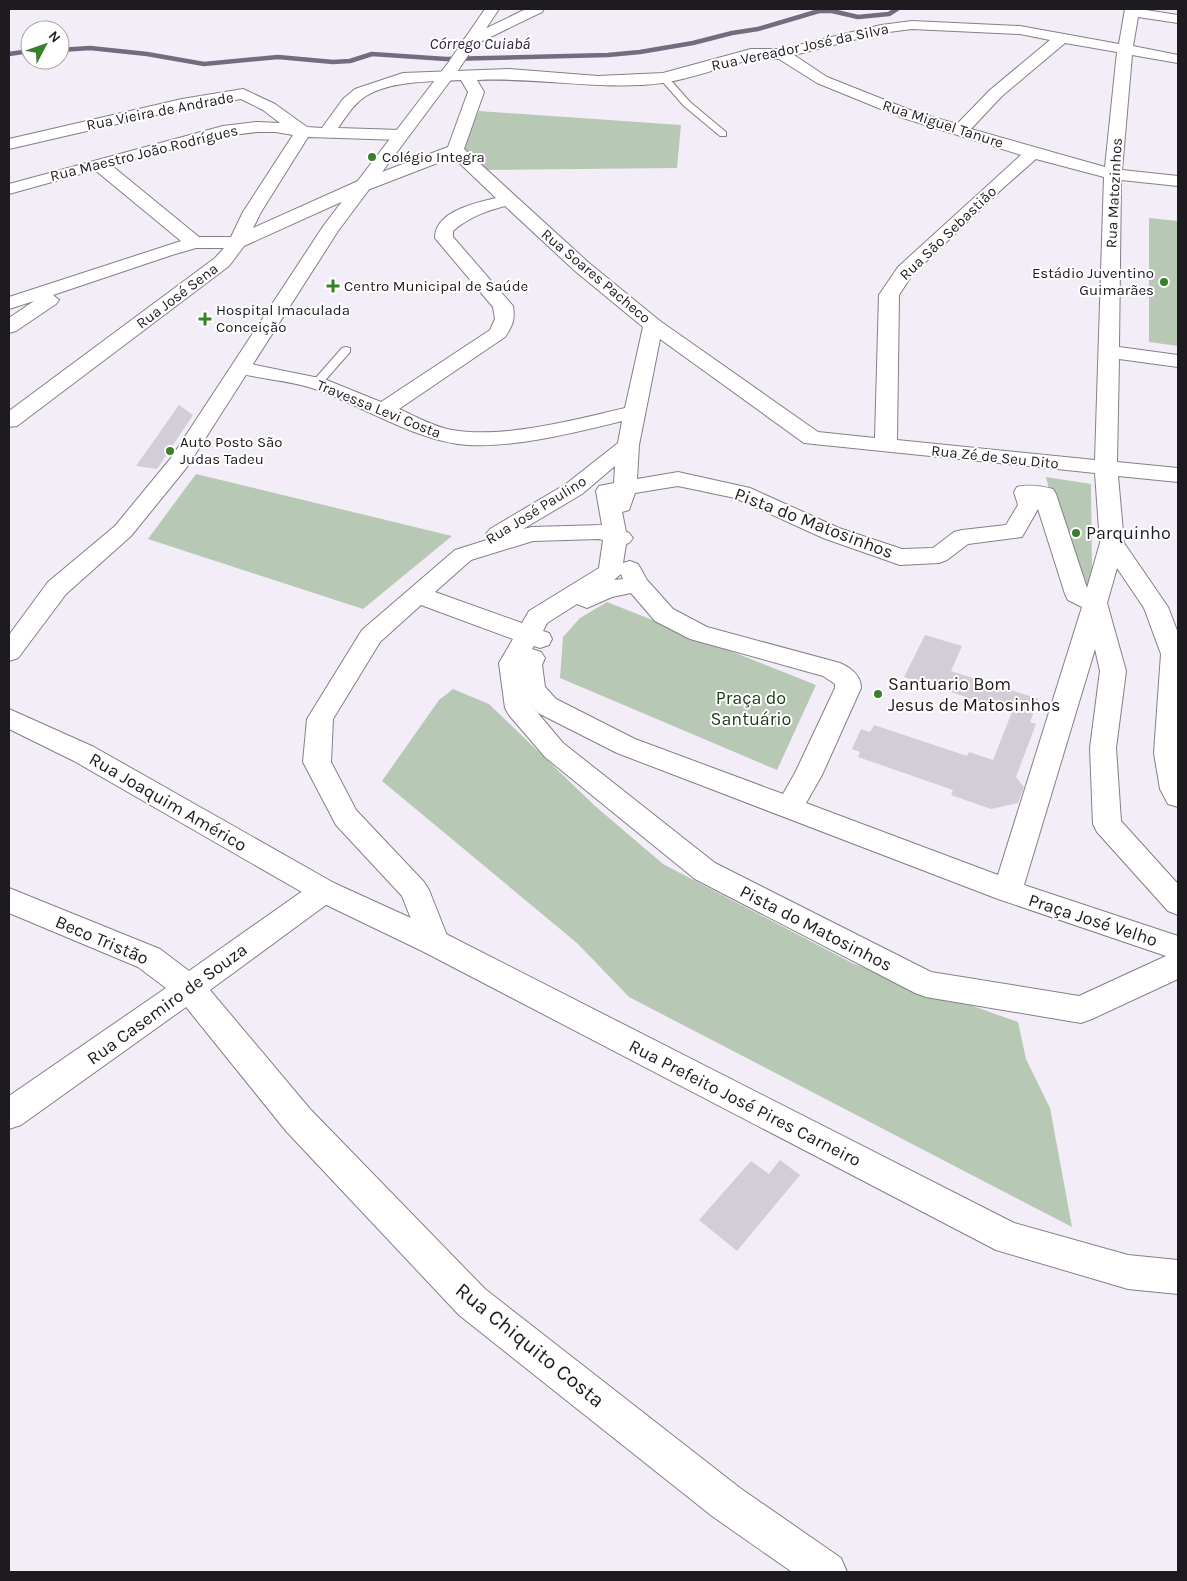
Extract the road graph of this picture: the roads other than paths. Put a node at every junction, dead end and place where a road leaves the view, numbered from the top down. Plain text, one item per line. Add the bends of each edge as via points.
1 (474, 9) edge
2 (492, 9) edge
3 (537, 9) edge
4 (1132, 10) edge
5 (1178, 19) edge
6 (482, 22) junction
7 (509, 24) junction
8 (1061, 38) junction
9 (467, 45) junction
10 (1125, 50) junction
11 (782, 54) junction
12 (1178, 59) edge
13 (455, 73) junction
14 (664, 78) junction
15 (960, 130) junction
16 (303, 132) junction
17 (326, 133) junction
18 (723, 134) dead end
19 (401, 135) junction
20 (37, 136) junction
21 (9, 144) edge
22 (455, 150) junction
23 (1034, 153) junction
24 (55, 163) junction
25 (99, 164) junction
26 (1113, 174) junction
27 (1178, 181) edge
28 (364, 185) junction
29 (9, 189) edge
30 (508, 200) junction
31 (195, 242) junction
32 (238, 242) junction
33 (83, 280) junction
34 (9, 303) edge
35 (653, 325) junction
36 (9, 326) edge
37 (346, 350) dead end
38 (1108, 352) junction
39 (1178, 360) edge
40 (241, 368) junction
41 (317, 383) junction
42 (382, 411) junction
43 (635, 412) junction
44 (9, 421) edge
45 (812, 438) joint
46 (628, 445) junction
47 (886, 446) junction
48 (1106, 468) junction
49 (1178, 475) edge
50 (625, 488) junction
51 (618, 537) junction
52 (1112, 543) junction
53 (463, 555) junction
54 (637, 584) junction
55 (418, 595) junction
56 (1095, 603) junction
57 (534, 637) junction
58 (9, 652) edge
59 (9, 718) edge
60 (1178, 797) edge
61 (789, 808) junction
62 (324, 891) junction
63 (1008, 891) junction
64 (9, 900) edge
65 (1178, 903) edge
66 (435, 943) junction
67 (1178, 948) edge
68 (1178, 965) edge
69 (189, 988) junction
70 (9, 1114) edge
71 (1178, 1277) edge
72 (827, 1572) edge

1 - 6 street
2 - 6 street
3 - 7 street
4 - 5 street
4 - 10 street, Rua Matozinhos
6 - 7 street
6 - 9 street
7 - 9 street
8 - 10 street, Rua Vereador José da Silva
8 - 11 street, Rua Vereador José da Silva via 998,28 912,25 881,29
8 - 15 street via 996,92
9 - 13 street
10 - 12 street, Rua Vereador José da Silva
10 - 26 street, Rua Matozinhos
11 - 14 street, Rua Vereador José da Silva via 751,54
11 - 15 street, Rua Miguel Tanure via 822,80 851,93
13 - 14 street, Rua Vereador José da Silva via 525,74 598,81
13 - 17 street via 403,78 361,92 349,102
13 - 19 street
13 - 22 street via 475,87 476,92
14 - 18 lane via 687,104
15 - 23 street, Rua Miguel Tanure
16 - 17 street, Rua Maestro João Rodrígues
16 - 20 street, Rua Vieira de Andrade via 269,107 243,94
16 - 25 street, Rua Maestro João Rodrígues via 276,127 223,131
16 - 32 street, Rua José Sena via 252,212
17 - 19 street, Rua Maestro João Rodrígues
19 - 28 street
20 - 21 street, Rua Vieira de Andrade
20 - 24 street
22 - 28 street
22 - 30 street, Rua Soares Pacheco
23 - 26 street, Rua Miguel Tanure
23 - 47 street, Rua São Sebastião via 905,271 889,295
24 - 25 street, Rua Maestro João Rodrígues
24 - 29 street, Rua Maestro João Rodrígues
25 - 31 street
26 - 27 street, Rua Miguel Tanure
26 - 38 street, Rua Matozinhos
28 - 32 street
28 - 40 street via 330,230
30 - 35 street, Rua Soares Pacheco
30 - 42 street via 469,210 444,229 444,238 503,306 505,319 498,333
31 - 32 street
31 - 33 street
32 - 44 street, Rua José Sena via 222,262
33 - 34 street
33 - 36 street
35 - 43 street
35 - 45 street, Rua Soares Pacheco
37 - 41 lane
38 - 39 street
38 - 48 street, Rua Matozinhos
40 - 41 street, Travessa Levi Costa
40 - 58 street via 179,462 123,531 57,588
41 - 42 street, Travessa Levi Costa
42 - 43 street, Travessa Levi Costa via 445,436 469,439 501,438
43 - 46 street
45 - 47 street, Rua Zé de Seu Dito
46 - 50 street
46 - 53 street, Rua José Paulino via 574,489
47 - 48 street, Rua Zé de Seu Dito
48 - 49 street, Rua Zé de Seu Dito
48 - 52 street, Rua Matozinhos
50 - 51 street, Pista do Matosinhos via 607,491
50 - 56 street, Pista do Matosinhos via 678,479 742,493 831,533 900,557 939,555 962,537 1014,532 1029,506 1025,492 1045,494 1078,594
51 - 53 street via 600,532 532,534
51 - 54 street
51 - 57 street, Pista do Matosinhos via 610,572 538,617
52 - 56 street
52 - 60 street via 1156,607 1174,654 1167,753
53 - 55 street
54 - 57 street via 605,590 575,606
54 - 61 street via 664,615 699,634 831,669 848,682 808,775
55 - 57 street
55 - 66 street via 371,636 320,719 317,762 346,817 414,890
56 - 63 street
56 - 65 street via 1113,670 1103,748 1107,824
57 - 61 street via 529,665 532,690 548,706 626,746
57 - 68 street, Pista do Matosinhos via 512,663 518,708 554,750 704,871 837,940 926,984 1081,1010
59 - 62 street, Rua Joaquim Américo via 84,754
61 - 63 street, Praça José Velho
62 - 66 street, Rua Prefeito José Pires Carneiro
62 - 69 street, Rua Casemiro de Souza
63 - 67 street, Praça José Velho
64 - 69 street, Beco Tristão via 148,958
66 - 71 street, Rua Prefeito José Pires Carneiro via 1008,1238 1128,1272
69 - 70 street, Rua Casemiro de Souza
69 - 72 street, Rua Chiquito Costa via 298,1120 472,1302 726,1502

